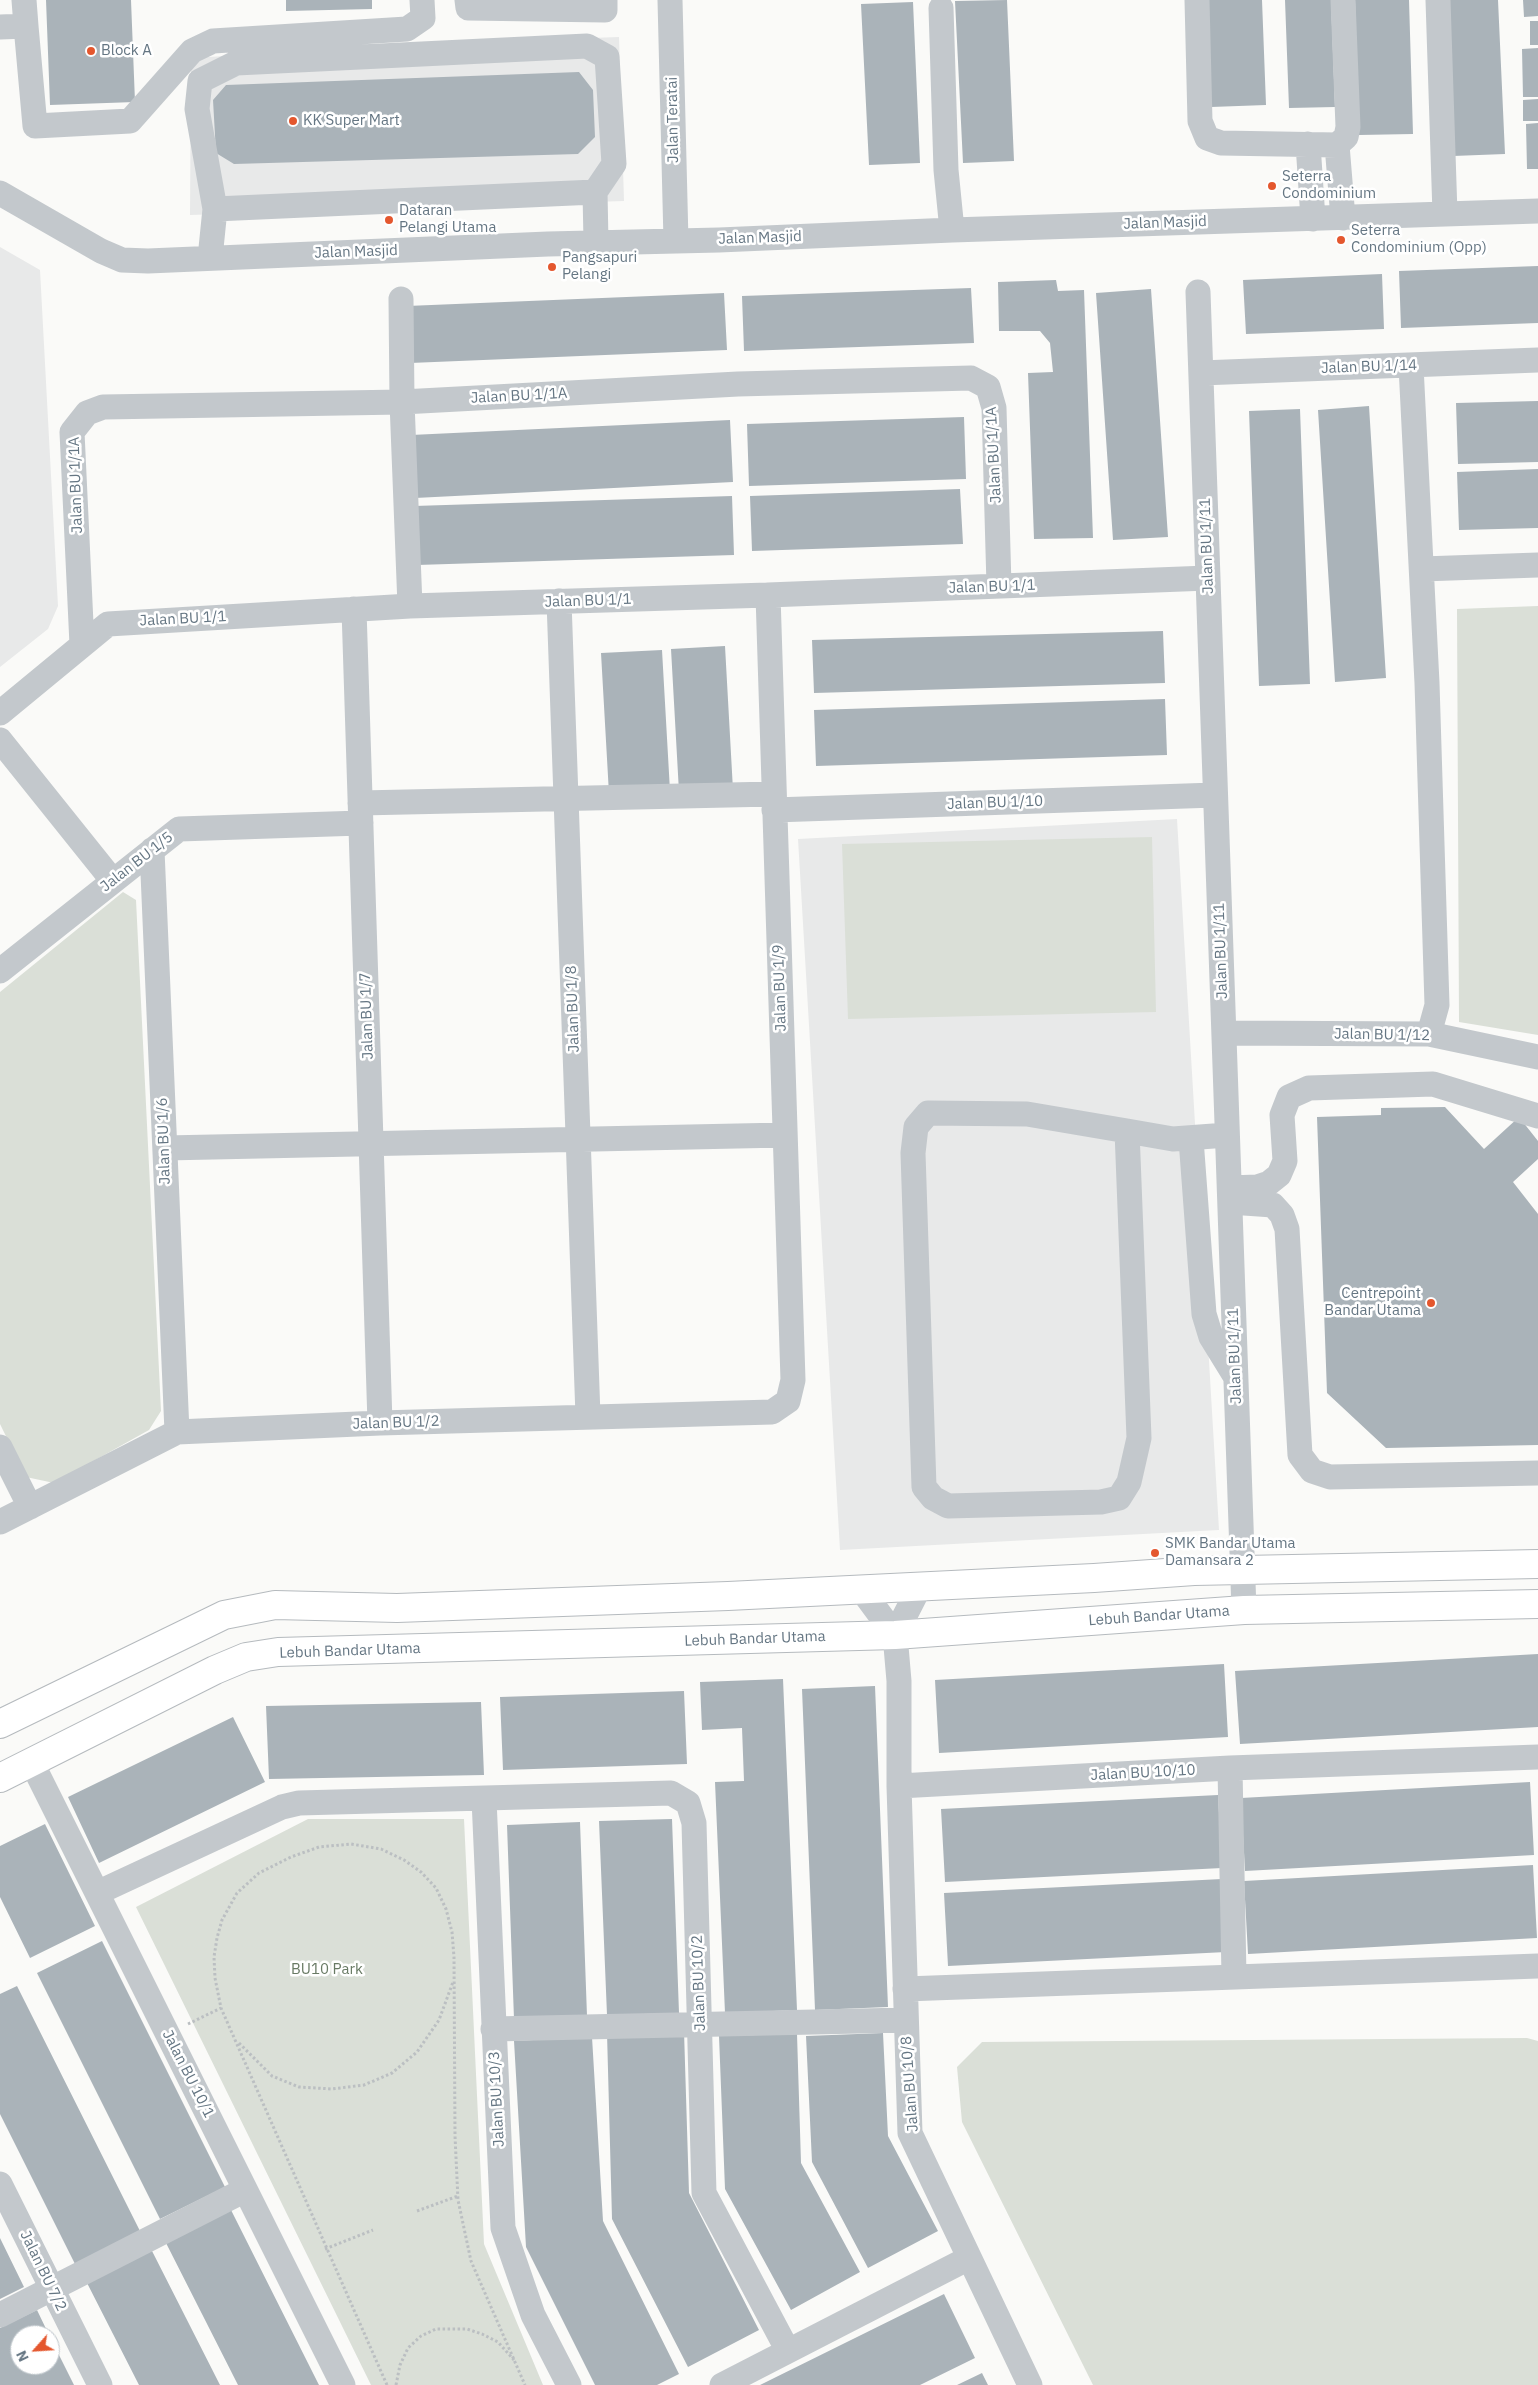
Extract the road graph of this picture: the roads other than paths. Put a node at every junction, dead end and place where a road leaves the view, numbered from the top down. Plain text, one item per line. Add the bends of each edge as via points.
1 (24, 0) edge
2 (422, 0) edge
3 (468, 0) edge
4 (605, 0) edge
5 (670, 0) edge
6 (1197, 0) edge
7 (1343, 0) edge
8 (1438, 0) edge
9 (941, 8) dead end
10 (26, 26) junction
11 (0, 27) edge
12 (1308, 144) junction
13 (1337, 145) junction
14 (595, 192) junction
15 (0, 193) edge
16 (215, 209) junction
17 (1538, 211) edge
18 (1445, 214) junction
19 (1343, 218) junction
20 (1313, 219) junction
21 (952, 230) junction
22 (676, 241) junction
23 (596, 242) junction
24 (210, 258) junction
25 (1198, 292) dead end
26 (401, 299) dead end
27 (1538, 360) edge
28 (1411, 366) junction
29 (1201, 373) junction
30 (402, 402) junction
31 (1538, 565) edge
32 (1422, 569) junction
33 (1208, 578) junction
34 (999, 586) junction
35 (768, 595) junction
36 (559, 601) junction
37 (410, 606) junction
38 (354, 609) junction
39 (82, 645) junction
40 (0, 713) edge
41 (0, 740) edge
42 (1216, 795) junction
43 (566, 799) junction
44 (774, 802) junction
45 (360, 813) junction
46 (152, 850) junction
47 (113, 881) junction
48 (0, 971) edge
49 (1224, 1033) junction
50 (1429, 1034) junction
51 (1538, 1057) edge
52 (1538, 1116) edge
53 (1127, 1131) junction
54 (785, 1135) junction
55 (1227, 1135) junction
56 (1191, 1139) junction
57 (578, 1140) junction
58 (371, 1144) junction
59 (165, 1148) junction
60 (1230, 1195) junction
61 (1236, 1378) junction
62 (793, 1380) joint
63 (588, 1416) junction
64 (380, 1423) junction
65 (177, 1432) junction
66 (0, 1447) edge
67 (1538, 1473) edge
68 (30, 1507) junction
69 (0, 1522) edge
70 (1538, 1564) edge
71 (1243, 1569) junction
72 (920, 1586) junction
73 (861, 1589) junction
74 (1538, 1604) edge
75 (1244, 1610) junction
76 (895, 1635) junction
77 (0, 1724) edge
78 (1538, 1757) edge
79 (32, 1763) junction
80 (1230, 1768) junction
81 (0, 1778) edge
82 (899, 1786) junction
83 (484, 1799) junction
84 (97, 1893) junction
85 (1538, 1966) edge
86 (1234, 1977) junction
87 (905, 1988) junction
88 (906, 2020) junction
89 (700, 2024) junction
90 (494, 2028) junction
91 (0, 2184) edge
92 (245, 2190) junction
93 (969, 2258) junction
94 (52, 2289) junction
95 (0, 2315) edge
96 (788, 2351) junction
97 (100, 2385) edge
98 (343, 2385) edge
99 (569, 2385) edge
100 (722, 2385) edge
101 (1030, 2385) edge

1 - 10 street
2 - 10 street via 422,18 407,29 213,41 192,51 130,121 35,126
3 - 4 street via 468,8 605,10
5 - 22 street, Jalan Teratai
6 - 12 street via 1200,121 1207,138 1221,144
7 - 13 street via 1348,127 1346,137
8 - 18 street
9 - 21 street via 946,170
10 - 11 street
12 - 13 street
12 - 20 street
13 - 19 street
14 - 16 street
14 - 16 street via 614,164 607,57 587,46 577,46 236,63 200,81 197,109
14 - 23 street
15 - 24 street, Jalan Masjid via 100,251 122,260
16 - 24 street
17 - 18 street, Jalan Masjid
18 - 19 street, Jalan Masjid
19 - 20 street, Jalan Masjid
20 - 21 street, Jalan Masjid
21 - 22 street, Jalan Masjid
22 - 23 street, Jalan Masjid
23 - 24 street, Jalan Masjid
25 - 29 street, Jalan BU 1/11
26 - 30 street
27 - 28 street, Jalan BU 1/14
28 - 29 street, Jalan BU 1/14
28 - 32 street
29 - 33 street, Jalan BU 1/11
30 - 34 street, Jalan BU 1/1A via 738,384 971,378 988,387 994,408
30 - 37 street
30 - 39 street, Jalan BU 1/1A via 103,407 87,413 72,432
31 - 32 street
32 - 50 street via 1438,1005
33 - 34 street, Jalan BU 1/1
33 - 42 street, Jalan BU 1/11
34 - 35 street, Jalan BU 1/1
35 - 36 street, Jalan BU 1/1
35 - 44 street, Jalan BU 1/9
36 - 37 street, Jalan BU 1/1
36 - 43 street, Jalan BU 1/8
37 - 38 street, Jalan BU 1/1
38 - 39 street, Jalan BU 1/1 via 108,624
38 - 45 street, Jalan BU 1/7
39 - 40 street, Jalan BU 1/1
41 - 47 street
42 - 44 street, Jalan BU 1/10
42 - 49 street, Jalan BU 1/11
43 - 44 street, Jalan BU 1/10
43 - 45 street, Jalan BU 1/5
43 - 57 street, Jalan BU 1/8
44 - 54 street, Jalan BU 1/9
45 - 46 street, Jalan BU 1/5 via 179,829
45 - 58 street, Jalan BU 1/7
46 - 47 street, Jalan BU 1/5
46 - 59 street, Jalan BU 1/6
47 - 48 street, Jalan BU 1/5
49 - 50 street, Jalan BU 1/12
49 - 55 street, Jalan BU 1/11
50 - 51 street, Jalan BU 1/12
52 - 60 street via 1433,1084 1309,1088 1289,1097 1282,1115 1284,1161 1279,1175 1269,1183
53 - 53 street via 1027,1114 928,1113 916,1127 913,1153 924,1487 933,1498 948,1506 1101,1502 1119,1498 1129,1482 1139,1438
53 - 56 street
54 - 57 street
54 - 62 street, Jalan BU 1/9
55 - 56 street
55 - 60 street, Jalan BU 1/11
56 - 61 street via 1204,1314 1211,1337
57 - 58 street
57 - 63 street, Jalan BU 1/8
58 - 59 street
58 - 64 street, Jalan BU 1/7
59 - 65 street, Jalan BU 1/6
60 - 61 street, Jalan BU 1/11
60 - 67 street via 1273,1205 1282,1215 1287,1229 1300,1455 1312,1470 1330,1477
61 - 71 street, Jalan BU 1/11
62 - 63 street, Jalan BU 1/2 via 788,1402 772,1412
63 - 64 street, Jalan BU 1/2
64 - 65 street, Jalan BU 1/2
65 - 68 street, Jalan BU 1/2
66 - 68 street
68 - 69 street, Jalan BU 1/2
70 - 71 main road
71 - 72 main road
71 - 75 street, Jalan BU 1/11
72 - 73 main road
72 - 76 street
73 - 76 street
73 - 77 main road via 397,1608 275,1605 224,1615
74 - 75 main road, Lebuh Bandar Utama
75 - 76 main road, Lebuh Bandar Utama
76 - 79 main road, Lebuh Bandar Utama via 278,1652 246,1657 214,1670
76 - 82 street via 899,1681
78 - 80 street, Jalan BU 10/10
79 - 81 main road, Lebuh Bandar Utama
79 - 84 street, Jalan BU 10/1
80 - 82 street, Jalan BU 10/10
80 - 86 street
82 - 87 street, Jalan BU 10/8
83 - 84 street, Jalan BU 10/2 via 299,1802
83 - 89 street, Jalan BU 10/2 via 671,1794 688,1803 694,1823
83 - 90 street, Jalan BU 10/3
84 - 92 street, Jalan BU 10/1
85 - 86 street
86 - 87 street
87 - 88 street, Jalan BU 10/8
88 - 89 street
88 - 93 street, Jalan BU 10/8 via 910,2133
89 - 90 street
89 - 96 street, Jalan BU 10/2 via 704,2193
90 - 99 street, Jalan BU 10/3 via 503,2228 533,2315
91 - 94 street, Jalan BU 7/2
92 - 94 street
92 - 98 street, Jalan BU 10/1
93 - 96 street
93 - 101 street, Jalan BU 10/8
94 - 95 street
94 - 97 street, Jalan BU 7/2
96 - 100 street

